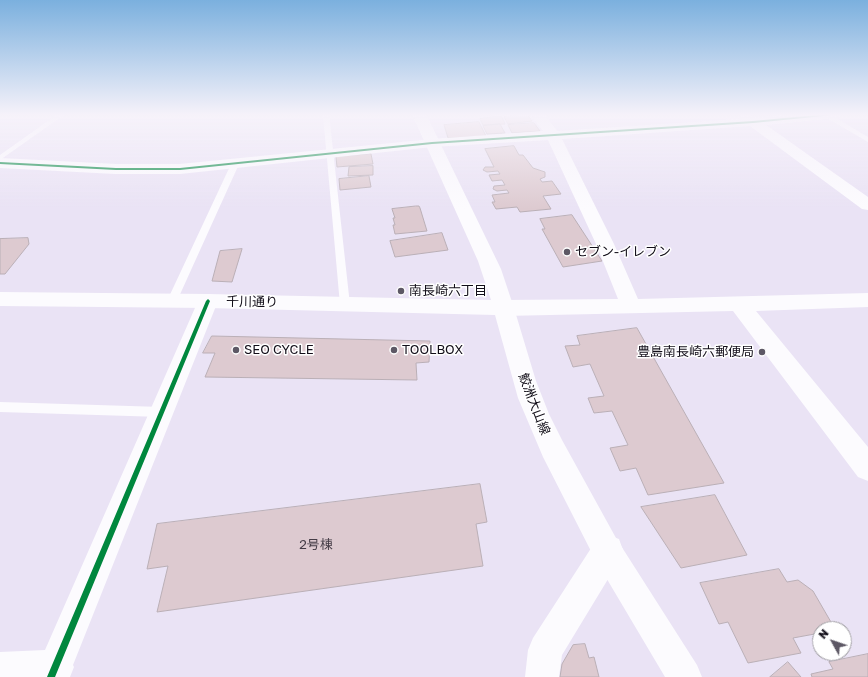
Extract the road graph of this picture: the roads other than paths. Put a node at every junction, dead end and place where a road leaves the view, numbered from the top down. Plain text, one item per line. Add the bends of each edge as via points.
1 (21, 146) edge
2 (330, 146) edge
3 (406, 146) edge
4 (433, 146) edge
5 (558, 146) edge
6 (785, 146) edge
7 (331, 153) junction
8 (0, 162) edge
9 (235, 164) junction
10 (868, 205) edge
11 (0, 299) edge
12 (868, 300) edge
13 (172, 301) junction
14 (208, 301) junction
15 (738, 303) junction
16 (345, 304) junction
17 (631, 306) junction
18 (504, 308) junction
19 (0, 407) edge
20 (162, 412) junction
21 (868, 468) edge
22 (608, 550) junction
23 (0, 669) edge
24 (54, 672) edge
25 (542, 677) edge
26 (685, 677) edge

1 - 8 lane
2 - 7 lane
3 - 7 street
4 - 18 street, 鮫洲大山線 via 484,252
5 - 17 street
6 - 10 street
7 - 9 street
7 - 16 lane
8 - 9 street via 116,169 164,169
9 - 13 lane
11 - 13 street, 千川通り
12 - 15 street, 千川通り
13 - 14 street, 千川通り
14 - 16 street, 千川通り
14 - 20 street
15 - 17 street, 千川通り
15 - 21 street
16 - 18 street, 千川通り
17 - 18 street, 千川通り
18 - 22 street, 鮫洲大山線 via 511,339 536,412 576,495
19 - 20 lane
20 - 24 street
22 - 25 street via 545,650
22 - 26 street, 鮫洲大山線
23 - 24 street

